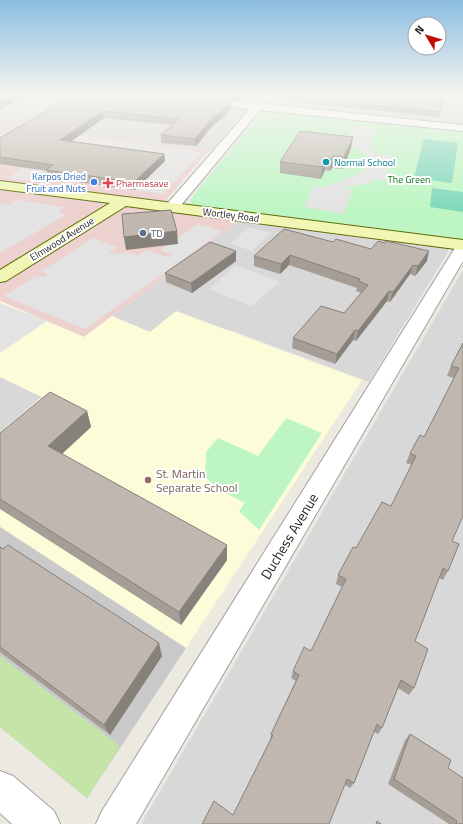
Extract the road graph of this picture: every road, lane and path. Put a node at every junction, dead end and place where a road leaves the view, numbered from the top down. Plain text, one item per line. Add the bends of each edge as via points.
1 (235, 133) edge
2 (0, 185) edge
3 (83, 196) junction
4 (124, 201) junction
5 (172, 207) junction
6 (96, 218) junction
7 (463, 245) edge
8 (463, 248) edge
9 (0, 277) edge
10 (0, 788) edge
11 (41, 824) edge
12 (115, 824) edge

1 - 5 street
2 - 3 street, Wortley Road
3 - 4 street, Wortley Road
3 - 6 street via 93,201 97,208
4 - 5 street, Wortley Road
4 - 6 street, Elmwood Avenue
5 - 7 street, Wortley Road
6 - 9 street, Elmwood Avenue
8 - 12 street, Duchess Avenue
10 - 11 street

